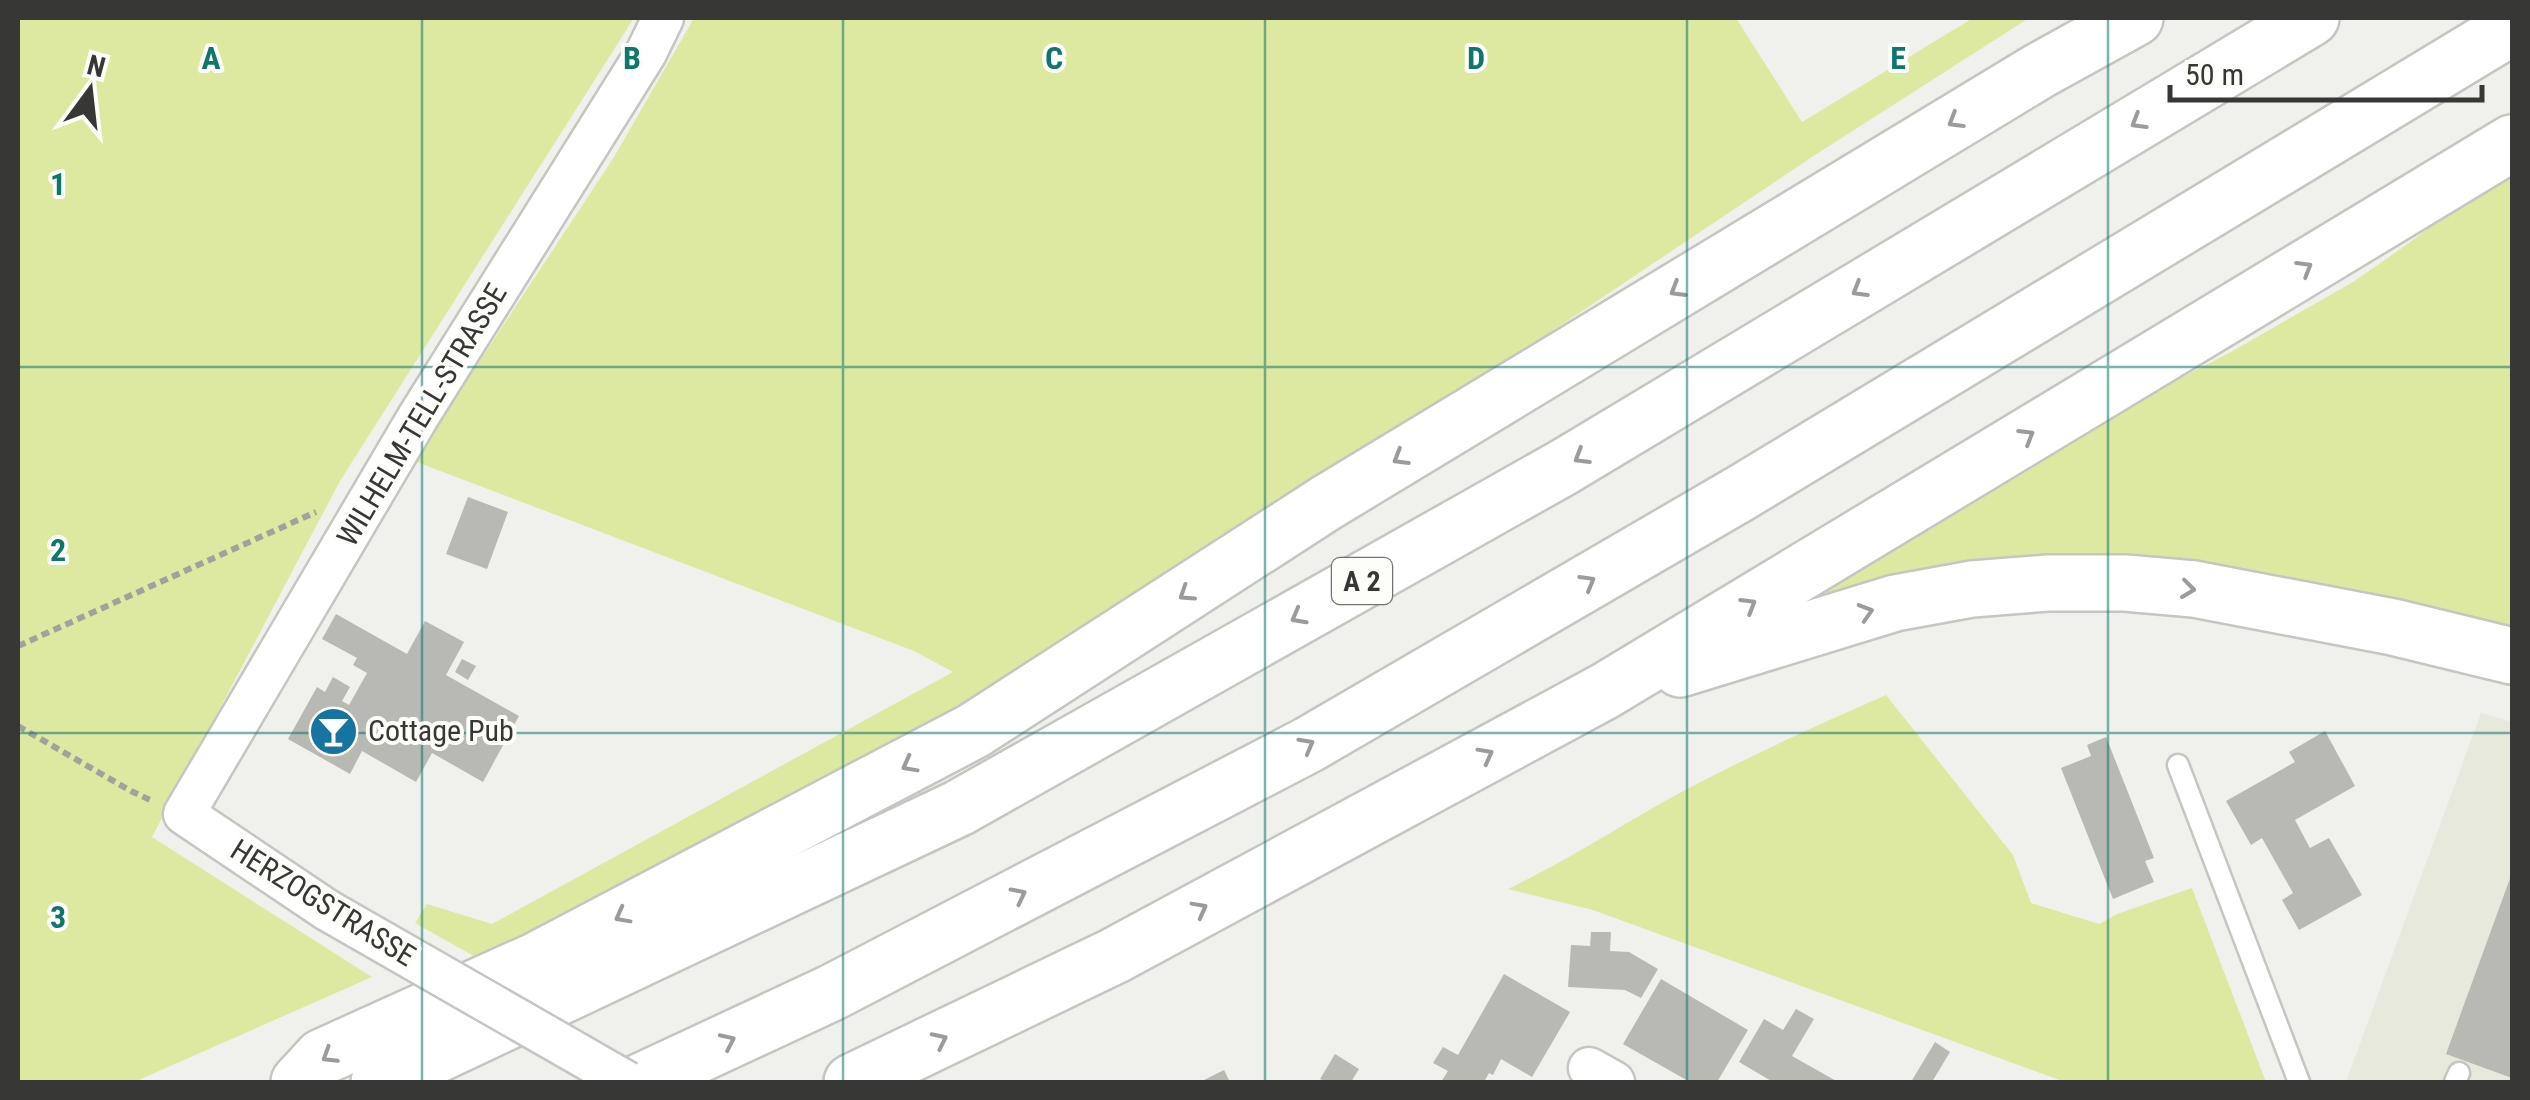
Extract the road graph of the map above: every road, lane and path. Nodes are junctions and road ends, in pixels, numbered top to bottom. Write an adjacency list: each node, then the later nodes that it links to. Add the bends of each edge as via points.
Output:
1 (663, 18): 8 (street, WILHELM-TELL-STRASSE)
2 (2117, 18): 6 (highway)
3 (2135, 18): 6 (highway)
4 (2311, 18): 16 (highway, A 2, one-way to 16, via 1564,467 959,808)
5 (2512, 27): 18 (highway, one-way to 5, via 831,993 1308,745 1741,493)
6 (2039, 71): 15 (highway, one-way to 15, via 1326,503 973,731 535,961 322,1056)
7 (2512, 143): 11 (highway, one-way to 7)
8 (380, 483): 9 (path); 14 (street, WILHELM-TELL-STRASSE)
9 (18, 646)
10 (2512, 656): 11 (highway, one-way to 10, via 1895,603 2048,583 2194,589)
11 (1605, 691): 19 (highway, one-way to 11, via 1114,956)
12 (18, 726): 14 (path)
13 (2178, 766): 20 (lane)
14 (184, 814): 17 (street, HERZOGSTRASSE, bridge, via 327,910)
15 (300, 1082)
16 (379, 1082)
17 (627, 1082)
18 (640, 1082)
19 (852, 1082)
20 (2299, 1082)

